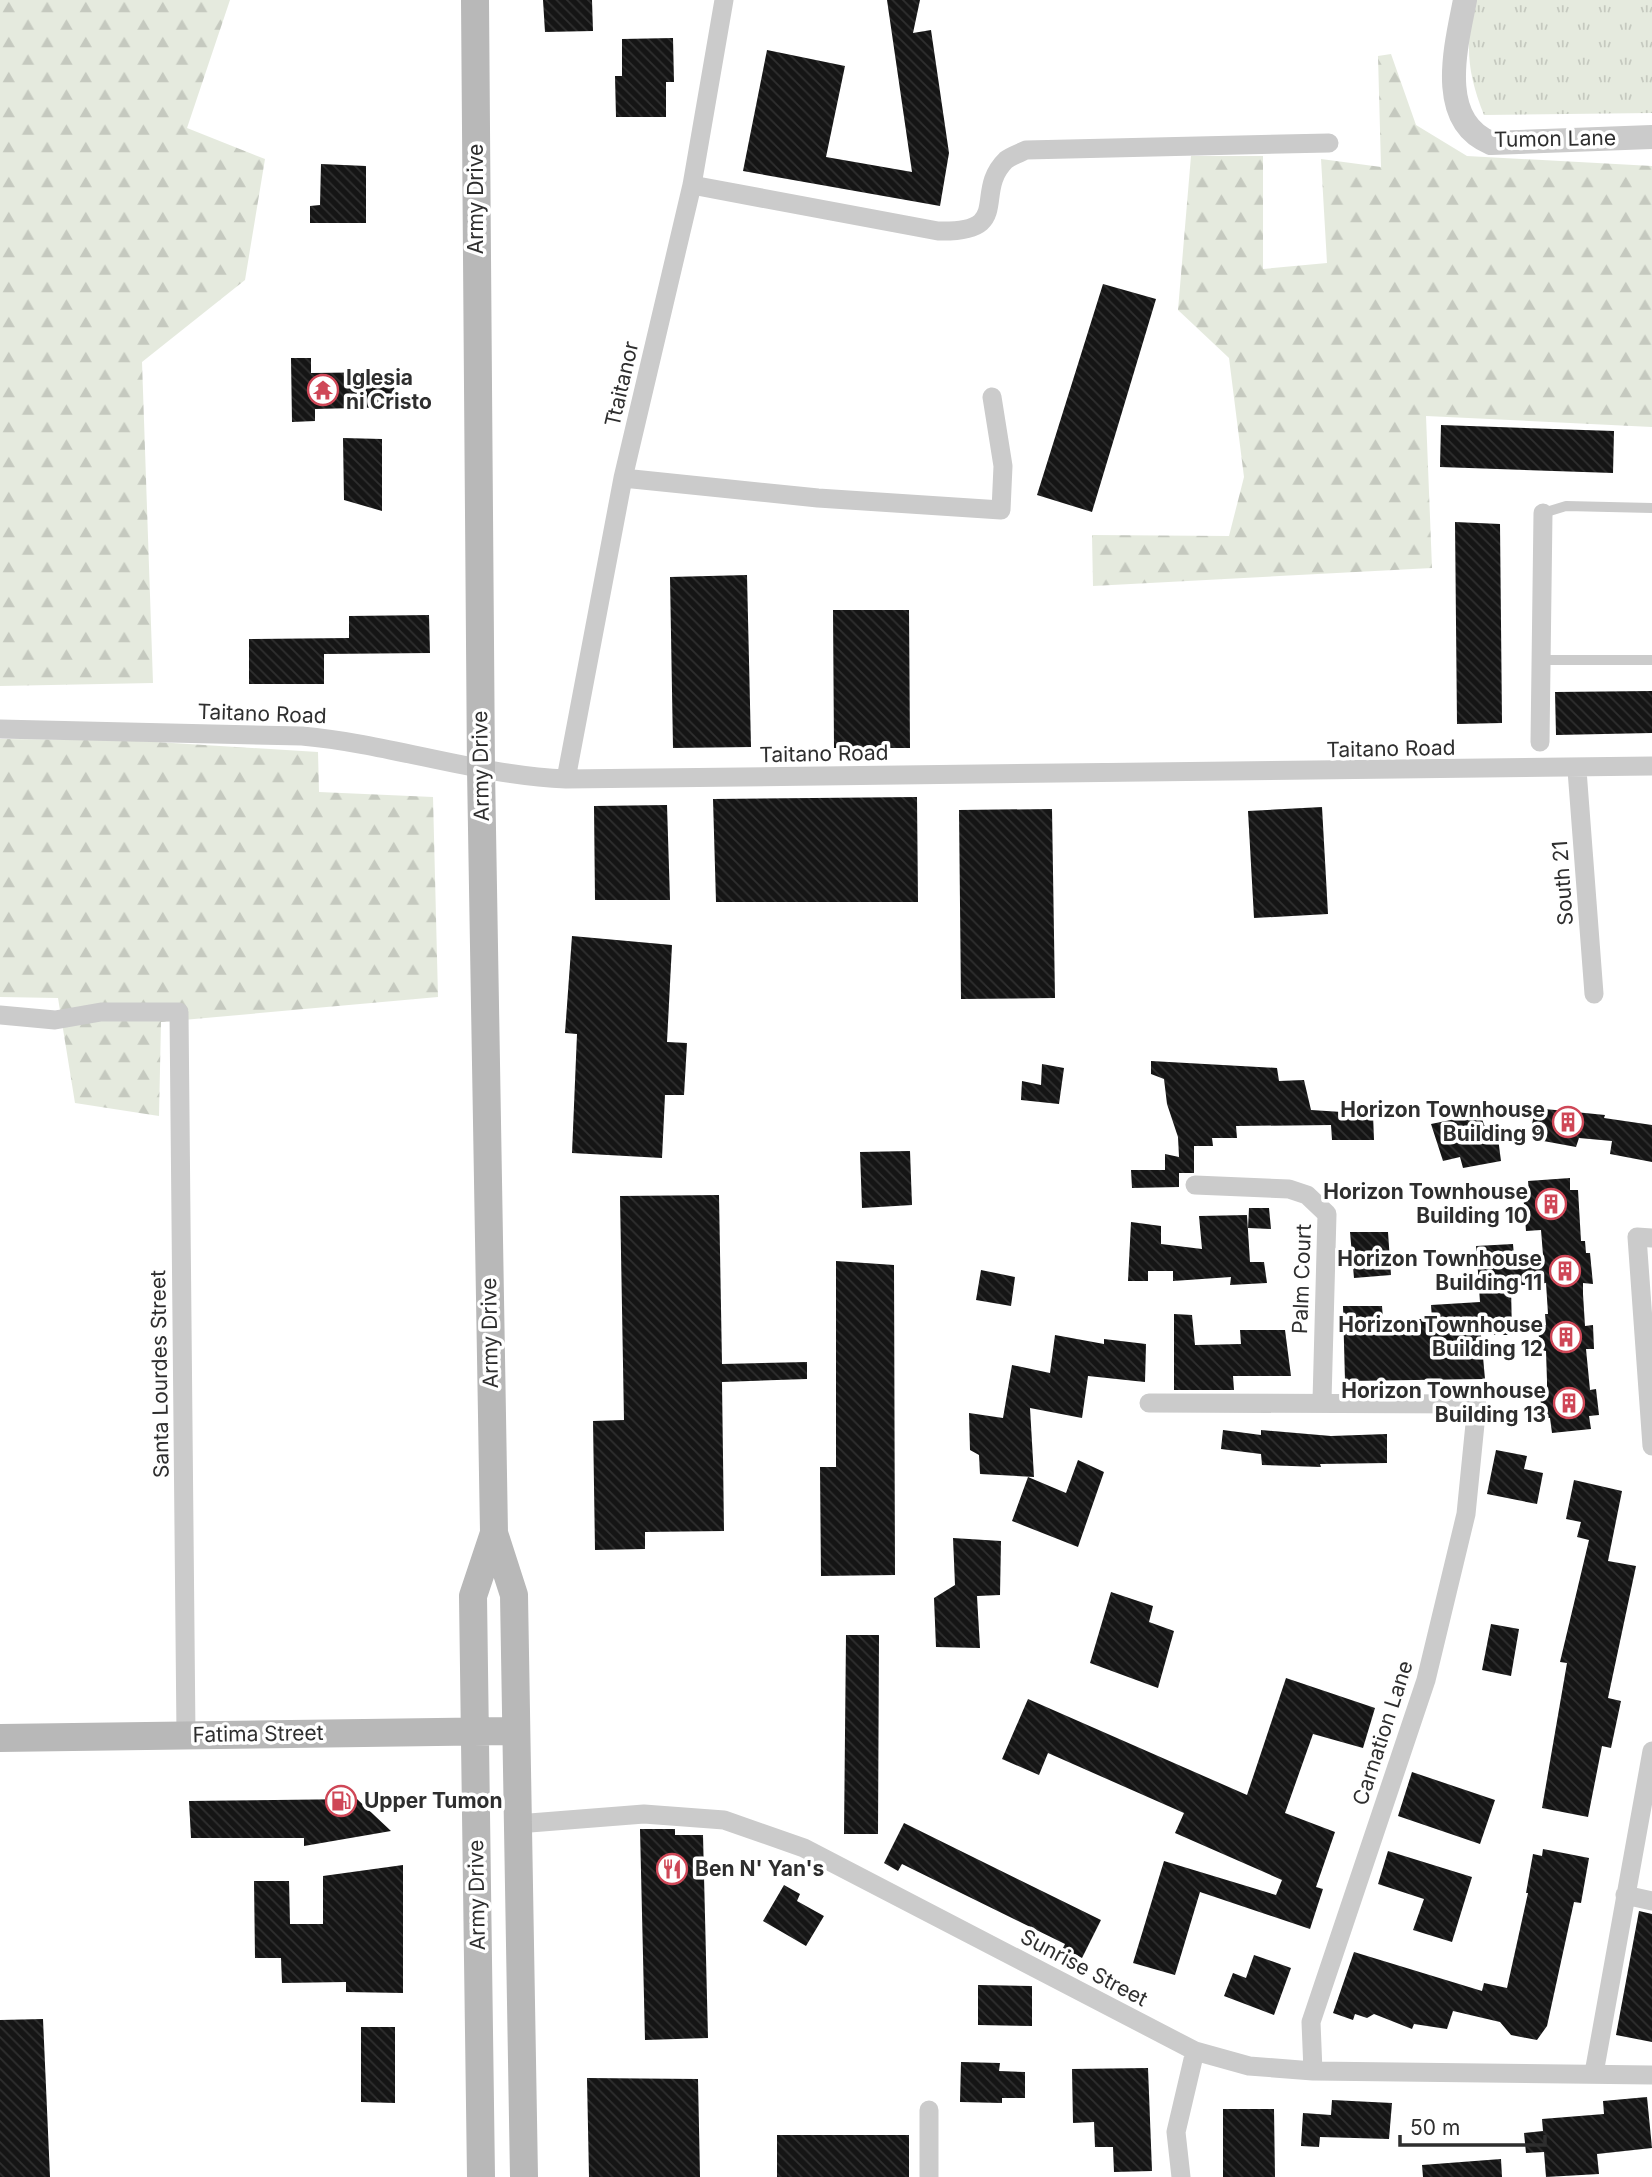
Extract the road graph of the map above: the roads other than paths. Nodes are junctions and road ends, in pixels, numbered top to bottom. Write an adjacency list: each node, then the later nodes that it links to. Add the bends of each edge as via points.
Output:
1 (475, 0): 16 (main road, Army Drive)
2 (724, 0): 6 (street, Ttaitanor)
3 (1465, 0): 4 (street, Tumon Lane, via 1455,91 1457,111 1477,137 1491,143)
4 (1652, 138)
5 (1329, 143): 6 (street, via 1026,150 1006,160 995,177 983,221 973,229 956,231)
6 (692, 185): 8 (street, Ttaitanor)
7 (992, 397): 8 (street, via 1003,466 1001,510)
8 (623, 478): 18 (street, Ttaitanor)
9 (1652, 508): 10 (lane, via 1566,506)
10 (1543, 513): 11 (street)
11 (1541, 660): 12 (lane); 14 (street)
12 (1652, 660)
13 (0, 729): 16 (street, Taitano Road, via 314,737 400,750)
14 (1540, 742)
15 (1652, 766): 17 (street, Taitano Road)
16 (481, 770): 18 (street, Taitano Road); 26 (main road, Army Drive)
17 (1577, 770): 18 (street, Taitano Road); 19 (street, South 21)
18 (566, 779)
19 (1594, 994)
20 (0, 1015): 29 (street, Santa Lourdes Street, via 55,1020 80,1013 179,1012)
21 (1195, 1185): 23 (street, Palm Court, via 1289,1189 1307,1195 1327,1214)
22 (1652, 1238): 25 (street, via 1637,1237)
23 (1322, 1401): 24 (street); 36 (street, Carnation Lane, via 1477,1404 1466,1514 1430,1667 1311,2022)
24 (1149, 1403)
25 (1652, 1446)
26 (494, 1533): 27 (main road, Army Drive, via 473,1596); 28 (main road, Army Drive, via 514,1595)
27 (475, 1731): 28 (main road, Fatima Street); 29 (main road, Fatima Street); 40 (main road, Army Drive)
28 (516, 1731): 32 (main road, Army Drive)
29 (186, 1735): 30 (main road, Fatima Street)
30 (0, 1738)
31 (1652, 1751): 33 (street)
32 (517, 1824): 35 (street, Sunrise Street, via 644,1814 724,1821 804,1848); 41 (main road, Army Drive)
33 (1625, 1895): 34 (street); 37 (street)
34 (1652, 1901)
35 (1195, 2051): 36 (street, Sunrise Street, via 1249,2066); 43 (street, via 1176,2132)
36 (1312, 2071): 37 (street, Sunrise Street)
37 (1594, 2073): 38 (street, Sunrise Street)
38 (1652, 2075)
39 (929, 2110): 42 (street)
40 (481, 2177)
41 (524, 2177)
42 (929, 2177)
43 (1181, 2177)

